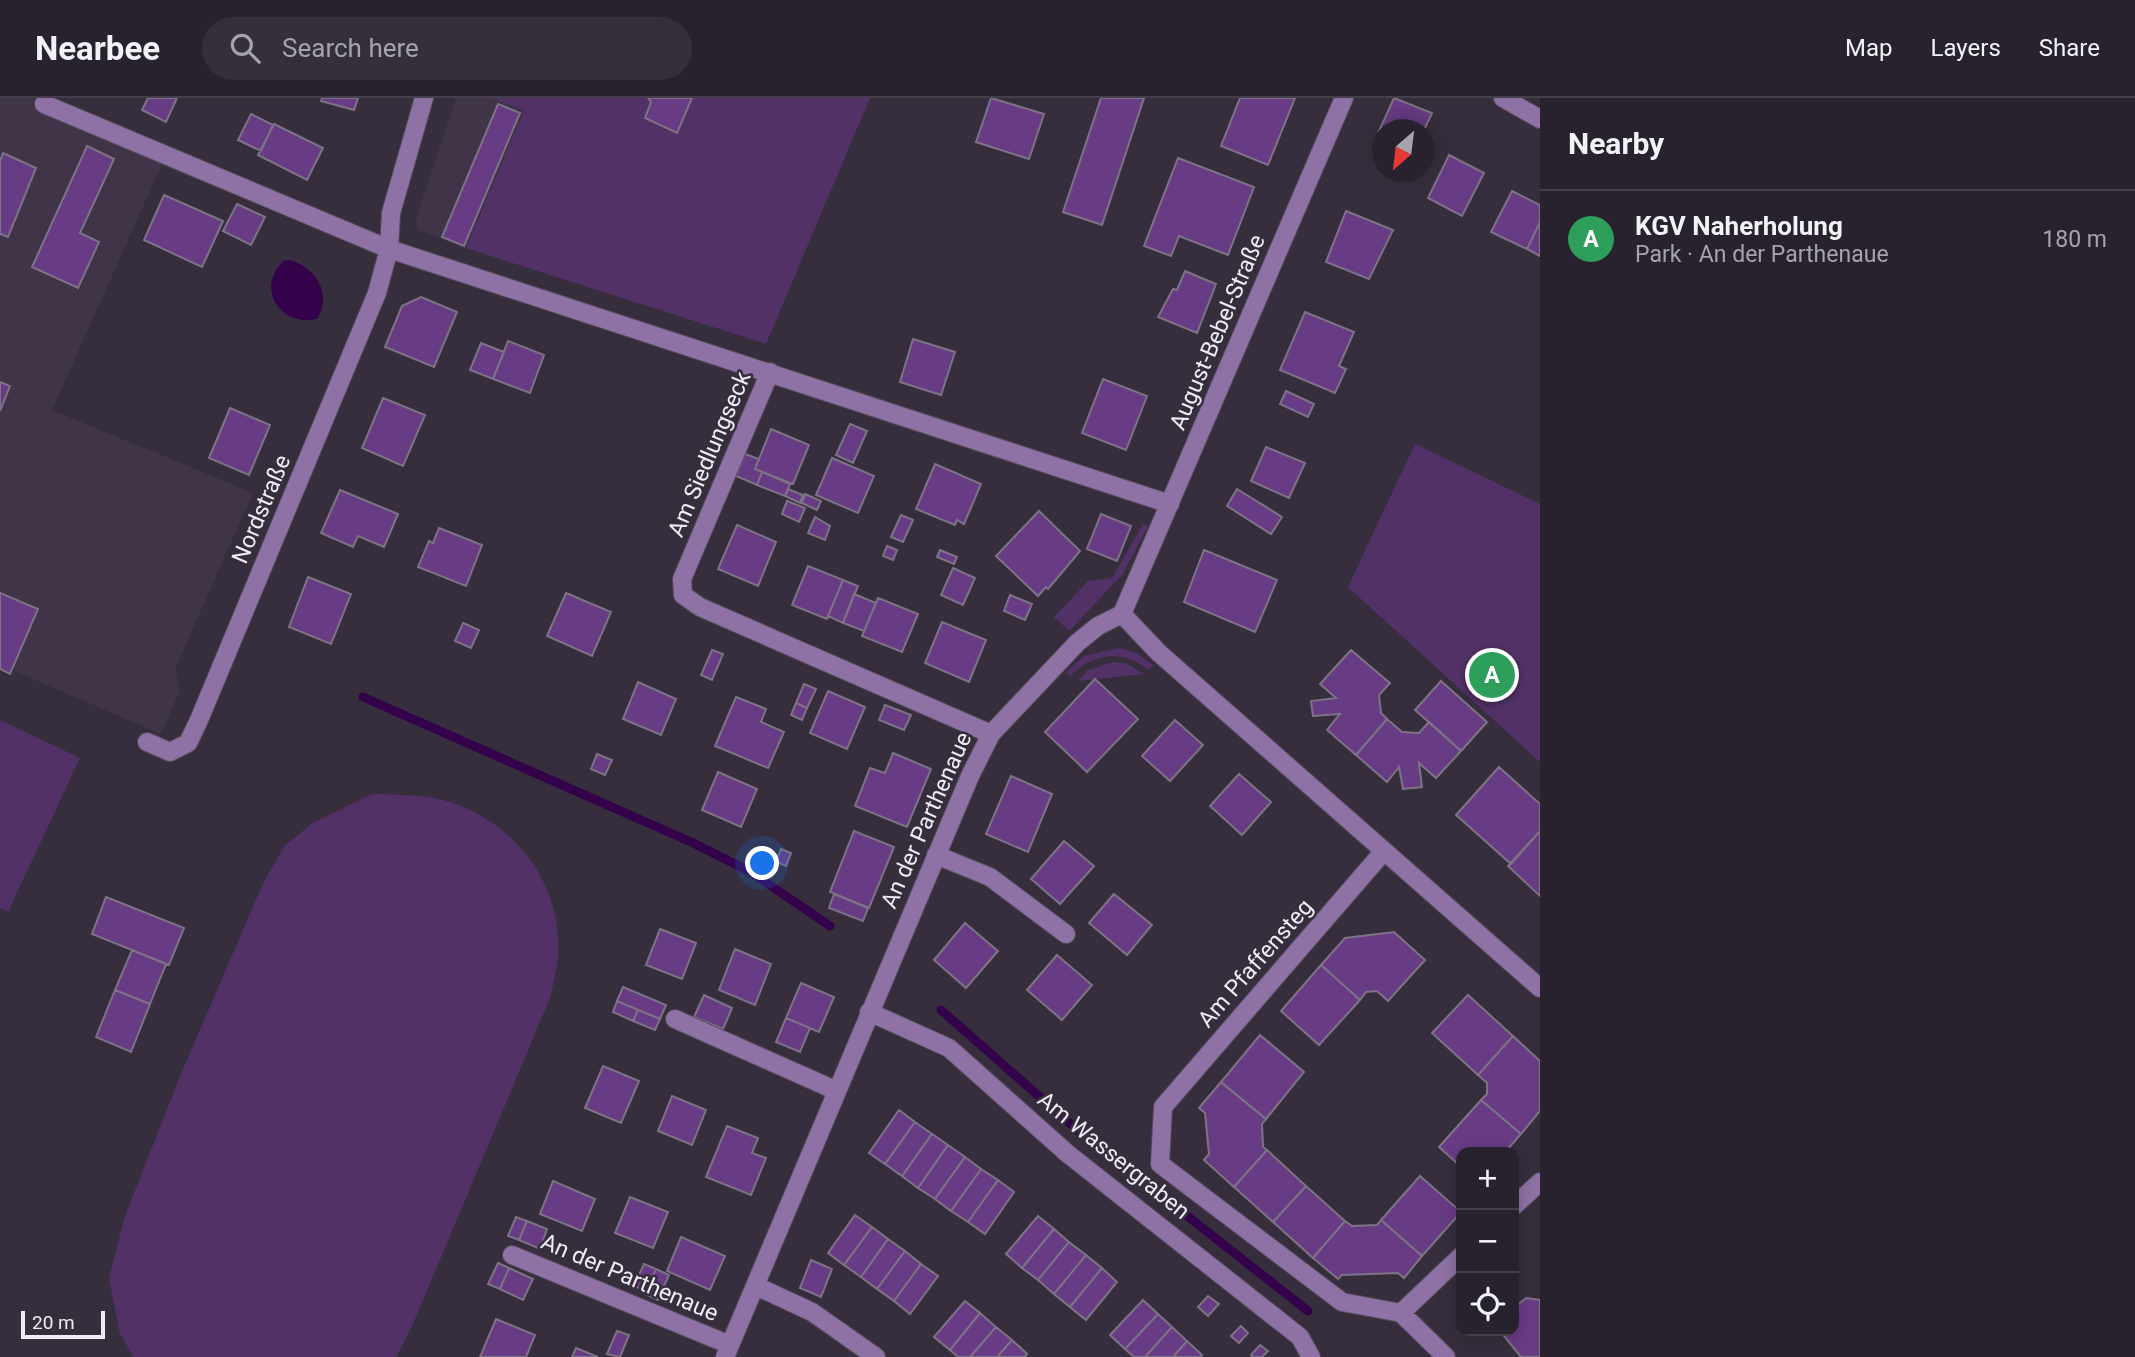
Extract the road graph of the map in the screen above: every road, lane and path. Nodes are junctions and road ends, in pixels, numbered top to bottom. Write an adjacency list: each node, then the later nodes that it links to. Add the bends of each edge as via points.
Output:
1 (424, 98): 6 (street, Nordstraße, via 391,213)
2 (1344, 98): 8 (street, August-Bebel-Straße)
3 (1503, 98): 5 (street)
4 (44, 104): 6 (street)
5 (1540, 119)
6 (389, 249): 7 (street); 11 (street, Nordstraße, via 372,306 188,743 170,752)
7 (770, 372): 8 (street, Am Siedlungseck); 10 (street, Am Siedlungseck, via 682,579 683,595 700,607)
8 (1170, 504): 9 (street, August-Bebel-Straße)
9 (1122, 614): 10 (street, An der Parthenaue, via 1077,643); 12 (street, via 1159,653)
10 (990, 734): 13 (street, An der Parthenaue)
11 (147, 742)
12 (1384, 851): 15 (street); 19 (street, Am Pfaffensteg)
13 (936, 855): 14 (street, via 990,877); 16 (street, An der Parthenaue)
14 (1066, 934)
15 (1540, 988)
16 (870, 1013): 18 (street, An der Parthenaue); 28 (street, Am Wassergraben, via 949,1048 1068,1154 1300,1337)
17 (675, 1019): 18 (street)
18 (837, 1091): 24 (street, An der Parthenaue)
19 (1163, 1107): 25 (street, Am Wassergraben, via 1160,1164 1342,1302)
20 (1540, 1182): 21 (street)
21 (1519, 1201)
22 (512, 1255): 26 (street, An der Parthenaue)
23 (1456, 1261): 25 (street)
24 (756, 1286): 26 (street, An der Parthenaue); 27 (street, via 812,1312)
25 (1401, 1313): 29 (street)
26 (727, 1351)
27 (876, 1357)
28 (1311, 1357)
29 (1446, 1357)

